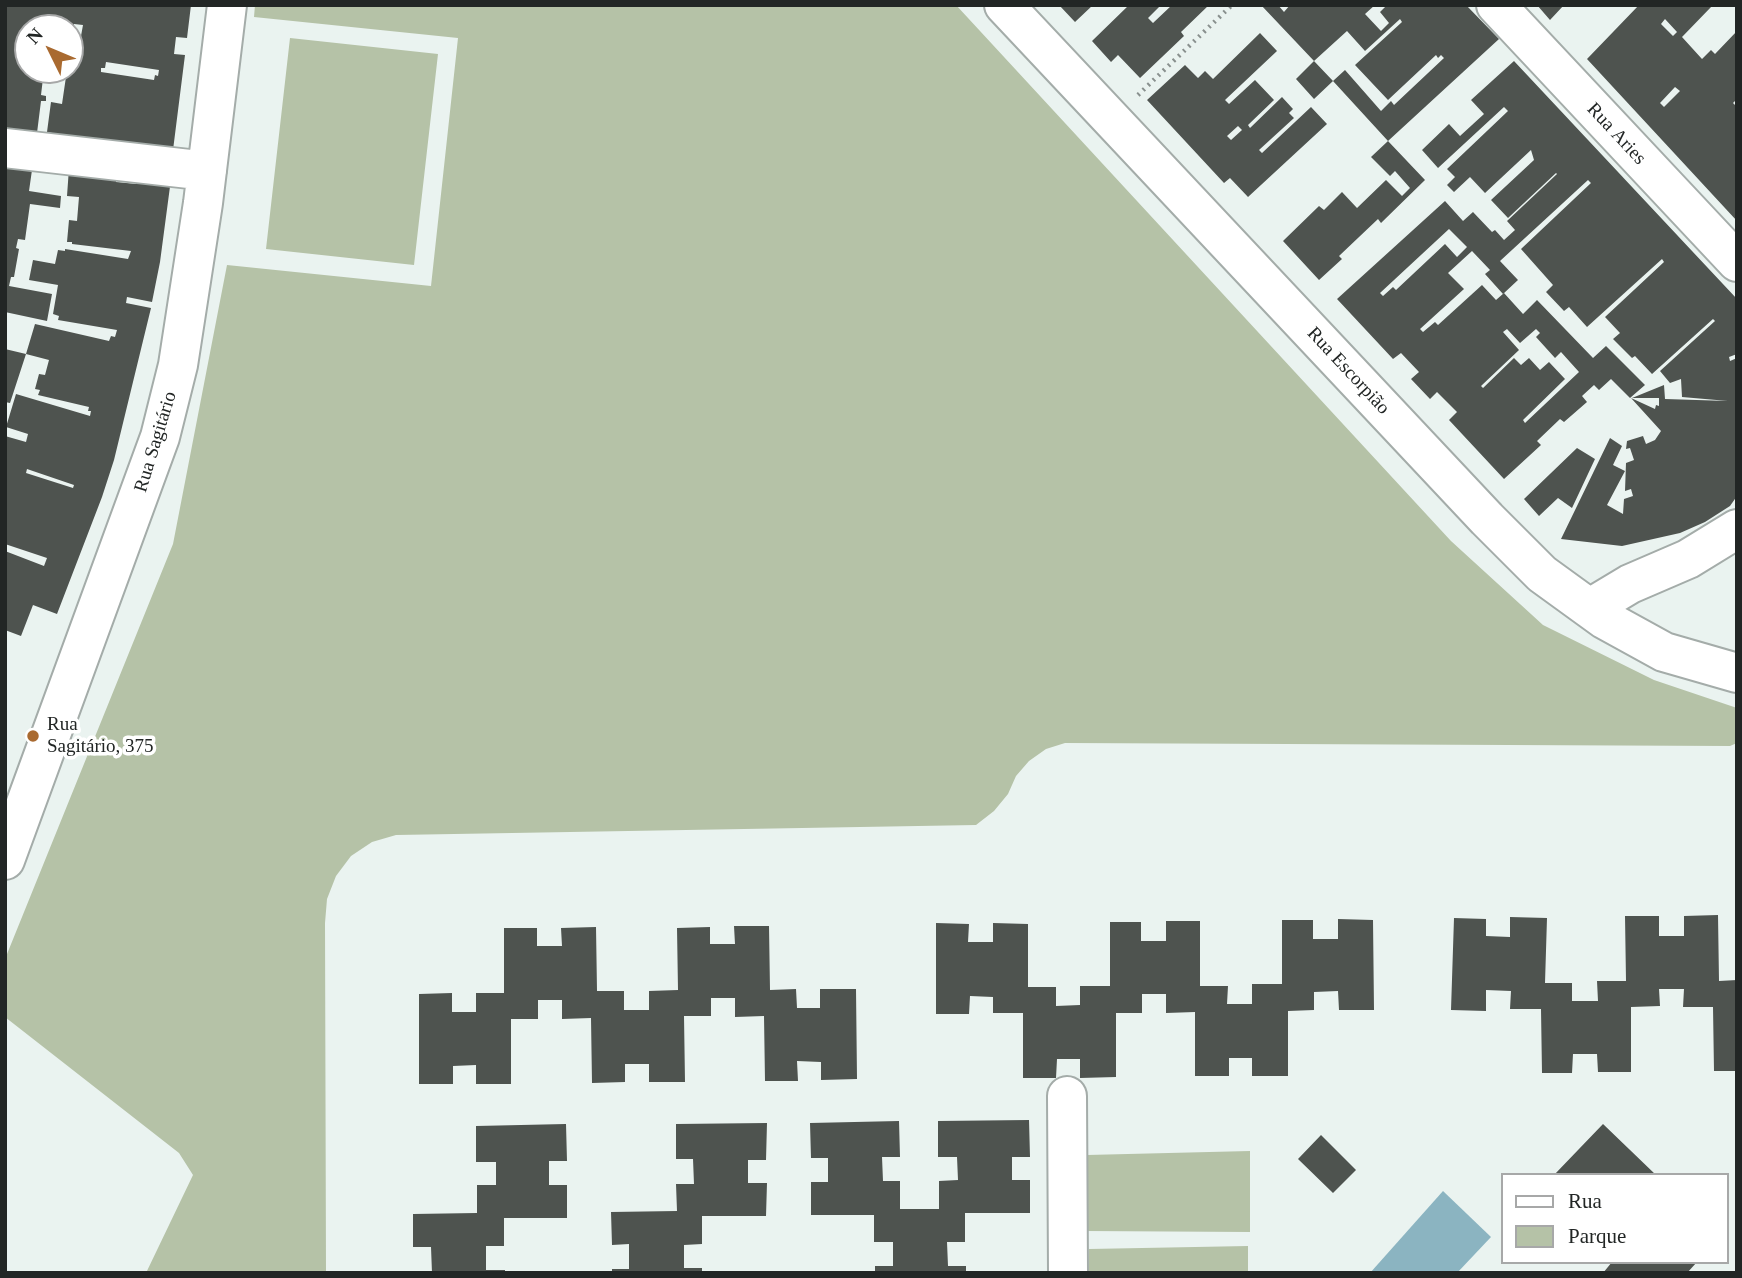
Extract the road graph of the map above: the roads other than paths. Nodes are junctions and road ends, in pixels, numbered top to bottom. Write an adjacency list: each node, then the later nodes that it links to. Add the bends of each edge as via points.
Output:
1 (227, 5): 5 (street, Rua Sagitário)
2 (1004, 5): 8 (street, Rua Escorpião, via 1487,519 1542,574)
3 (1496, 5): 6 (street, Rua Aries)
4 (5, 148): 5 (street)
5 (207, 171): 10 (street, Rua Sagitário, via 178,365 160,437)
6 (1737, 262)
7 (1737, 529): 8 (street)
8 (1590, 608): 9 (street, Rua Escorpião, via 1664,652)
9 (1737, 673)
10 (7, 849)
11 (1067, 1096): 12 (street)
12 (1069, 1273)

